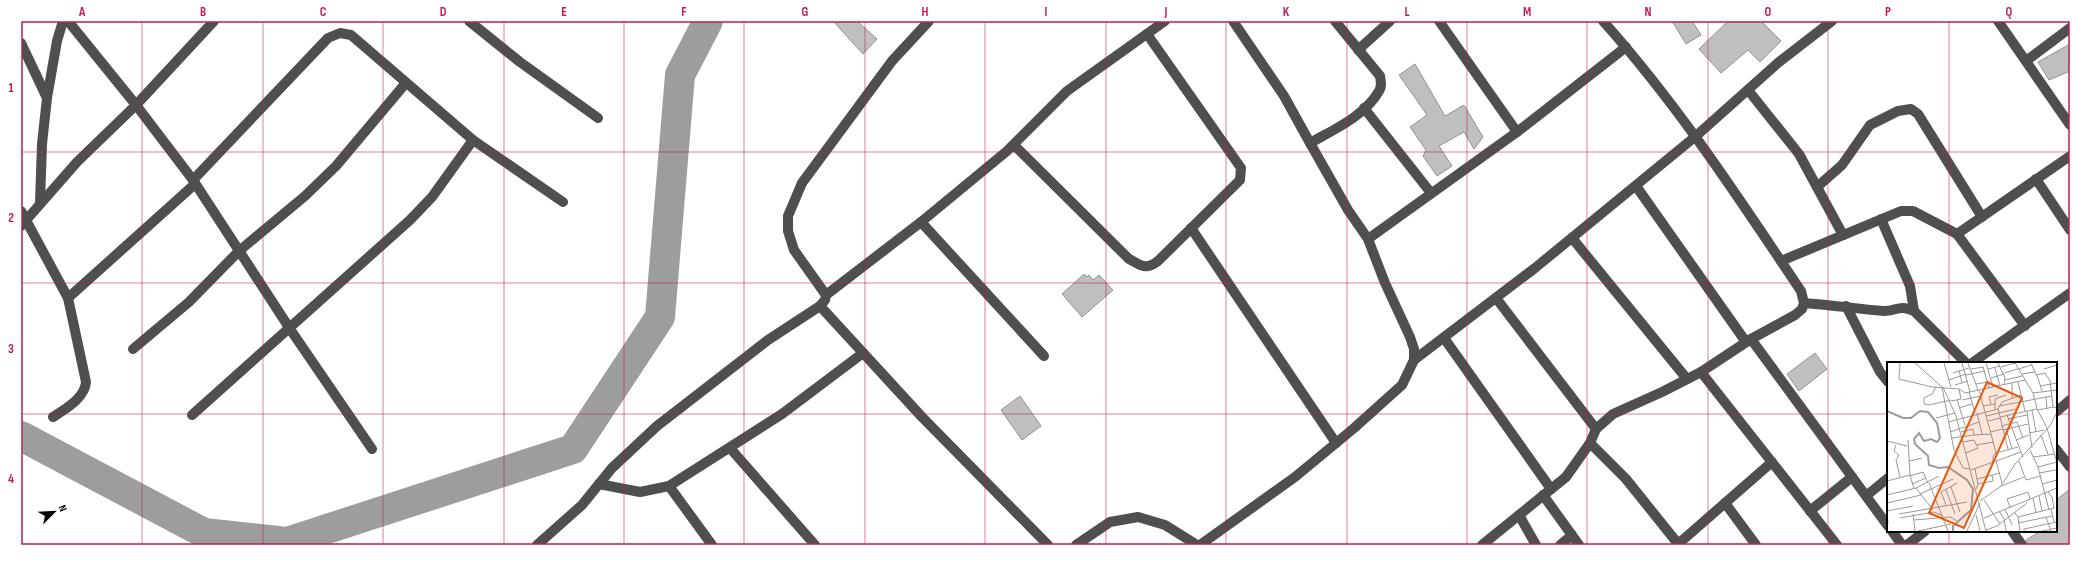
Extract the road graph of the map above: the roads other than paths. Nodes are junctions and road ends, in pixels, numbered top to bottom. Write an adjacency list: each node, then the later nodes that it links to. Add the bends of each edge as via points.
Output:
1 (63, 21): 22 (street, via 57,41)
2 (68, 21): 23 (street)
3 (214, 21): 23 (street)
4 (469, 21): 26 (street)
5 (929, 21): 55 (street, via 892,61 802,183 788,216 788,231 794,250)
6 (1165, 21): 15 (street)
7 (1233, 21): 31 (street, via 1284,96)
8 (1335, 21): 18 (street)
9 (1390, 21): 18 (street)
10 (1439, 21): 28 (street)
11 (1603, 21): 17 (street)
12 (1832, 21): 21 (street)
13 (1998, 21): 19 (street)
14 (2070, 28): 19 (street)
15 (1147, 34): 32 (street, via 1067,91); 46 (street, via 1241,168 1240,180)
16 (21, 43): 22 (street)
17 (1626, 47): 28 (street); 29 (street)
18 (1358, 50): 24 (street, via 1380,76 1382,84 1380,91)
19 (2026, 61): 25 (street)
20 (405, 84): 30 (street); 35 (street, via 350,35 340,33 328,38); 52 (street, via 336,166)
21 (1748, 90): 29 (street); 37 (street, via 1799,154)
22 (48, 98): 40 (street, via 42,144)
23 (136, 105): 35 (street); 40 (street, via 77,162)
24 (1364, 108): 31 (street); 38 (street)
25 (2066, 111): 27 (street)
26 (598, 118)
27 (2070, 125)
28 (1517, 132): 38 (street)
29 (1696, 136): 36 (street); 53 (street)
30 (473, 140): 39 (street); 63 (street, via 432,197 414,216)
31 (1310, 143): 51 (street, via 1348,210)
32 (1014, 145): 44 (street); 46 (street, via 1129,259 1146,267 1158,261)
33 (2070, 156): 34 (street)
34 (2036, 179): 42 (street); 47 (street)
35 (194, 182): 52 (street); 56 (street)
36 (1636, 186): 50 (street); 65 (street)
37 (1817, 187): 42 (street, via 1842,165 1870,125 1898,111 1911,109 1918,114); 49 (street)
38 (1431, 193): 51 (street)
39 (563, 202)
40 (40, 203): 45 (street)
41 (21, 211): 45 (street)
42 (1982, 217): 48 (street)
43 (1881, 219): 48 (street, via 1901,210 1913,211); 49 (street); 61 (street, via 1910,286)
44 (921, 222): 55 (street); 68 (street)
45 (24, 223): 56 (street)
46 (1191, 228): 80 (street)
47 (2070, 230)
48 (1957, 234): 62 (street)
49 (1843, 235): 53 (street)
50 (1572, 238): 57 (street); 73 (street)
51 (1368, 239): 69 (street, via 1410,337)
52 (239, 251): 63 (street); 66 (street, via 189,302)
53 (1781, 261): 58 (street, via 1801,291)
54 (2070, 293): 62 (street)
55 (826, 295): 59 (street)
56 (68, 298): 78 (street, via 86,389 74,403)
57 (1496, 298): 64 (street); 79 (street)
58 (1804, 303): 60 (street); 65 (street, via 1795,315)
59 (820, 306): 67 (street); 89 (street, via 768,340 657,426 612,468)
60 (1846, 306): 61 (street, via 1886,311 1900,307); 74 (street)
61 (1914, 311): 70 (street)
62 (2025, 326): 71 (street)
63 (290, 329): 77 (street); 83 (street)
64 (1444, 338): 69 (street); 91 (street)
65 (1748, 341): 72 (street); 87 (street)
66 (133, 349)
67 (863, 354): 82 (street, via 782,414); 104 (street)
68 (1044, 356)
69 (1414, 360): 80 (street, via 1402,385)
70 (1965, 362)
71 (1973, 362)
72 (1701, 372): 73 (street); 85 (street)
73 (1687, 379): 79 (street, via 1613,414)
74 (1887, 380)
75 (2070, 400): 76 (street)
76 (2057, 411)
77 (192, 415)
78 (53, 418)
79 (1596, 429): 81 (street)
80 (1336, 443): 106 (street, via 1295,478)
81 (1590, 443): 91 (street, via 1566,477); 111 (street, via 1626,479)
82 (730, 448): 90 (street); 103 (street)
83 (372, 449)
84 (2057, 450): 86 (street)
85 (1772, 462): 93 (street); 94 (street)
86 (2070, 468)
87 (1852, 477): 92 (street); 94 (street)
88 (1887, 479): 92 (street)
89 (599, 484): 90 (street, via 640,492); 101 (street, via 582,505)
90 (669, 486): 102 (street)
91 (1547, 492): 95 (street); 100 (street)
92 (1866, 496): 96 (street)
93 (1725, 503): 111 (street); 112 (street)
94 (1810, 511): 113 (street)
95 (1519, 515): 107 (street); 108 (street)
96 (1887, 525)
97 (1893, 532): 114 (street)
98 (1924, 532): 115 (street)
99 (2013, 532): 116 (street)
100 (1572, 535): 109 (street); 110 (street)
101 (537, 545)
102 (712, 545)
103 (815, 545)
104 (1048, 545)
105 (1076, 545): 106 (street, via 1110,522 1138,517 1165,525)
106 (1199, 545)
107 (1482, 545)
108 (1536, 545)
109 (1560, 545)
110 (1579, 545)
111 (1678, 545)
112 (1756, 545)
113 (1837, 545)
114 (1902, 545)
115 (1907, 545)
116 (2022, 545)

